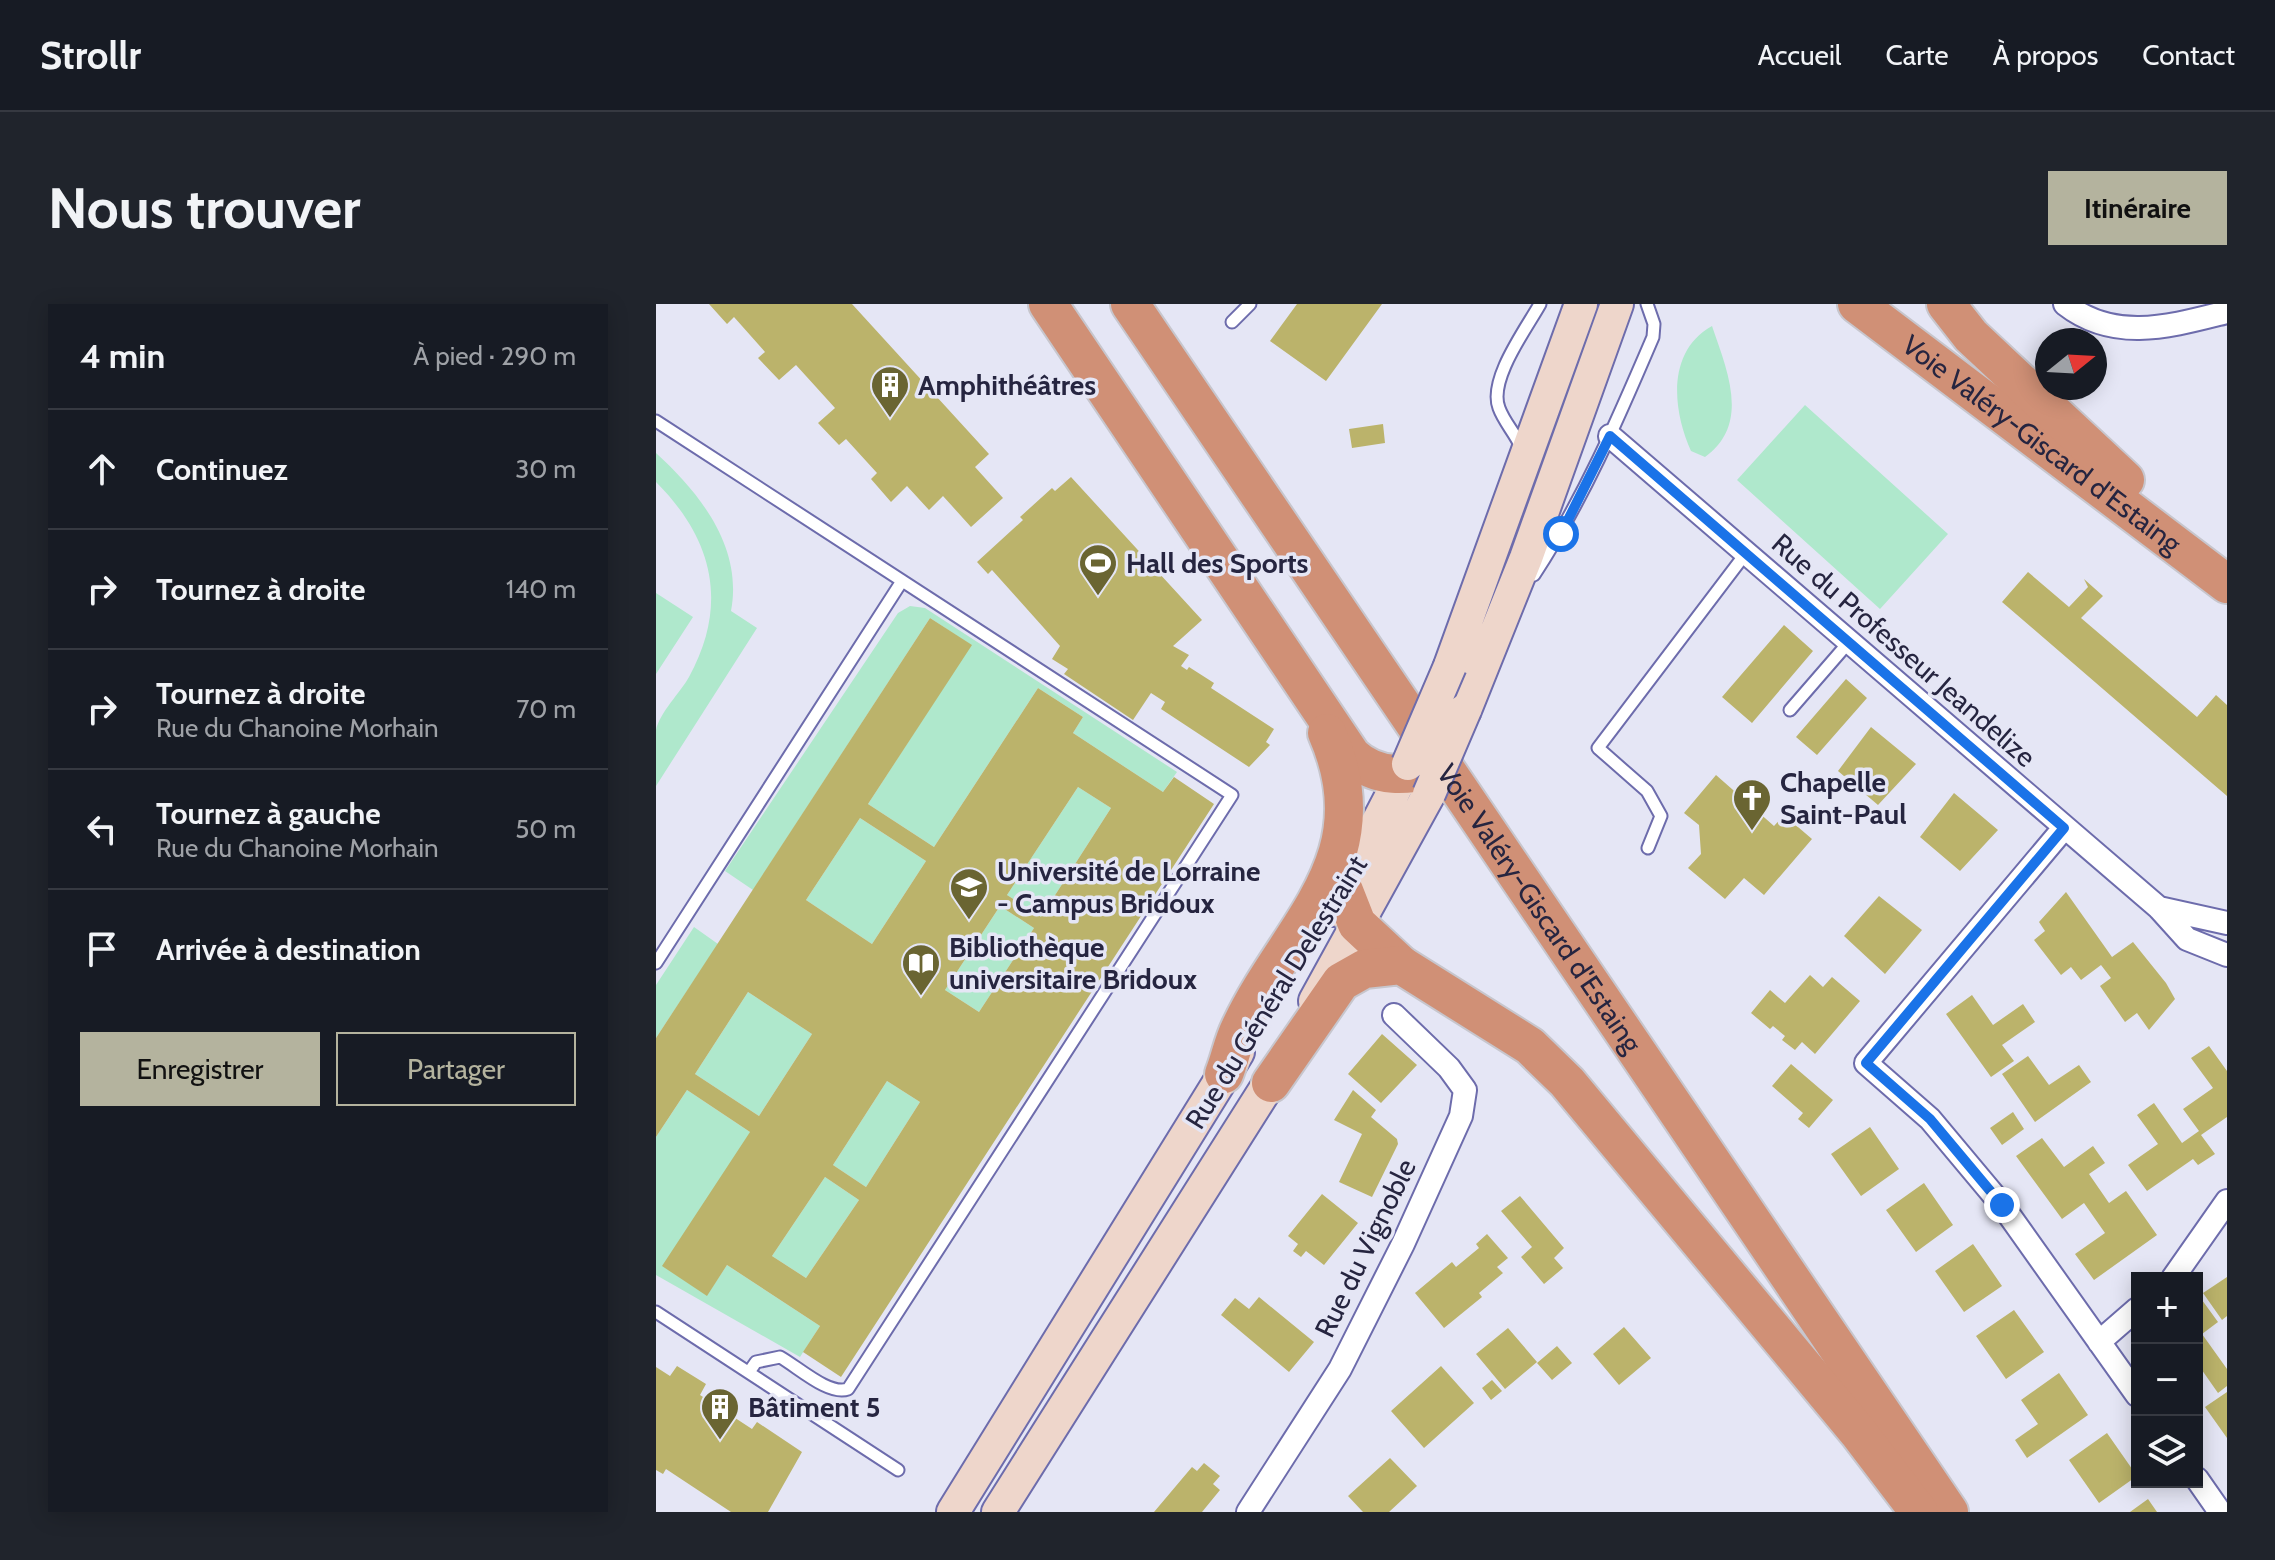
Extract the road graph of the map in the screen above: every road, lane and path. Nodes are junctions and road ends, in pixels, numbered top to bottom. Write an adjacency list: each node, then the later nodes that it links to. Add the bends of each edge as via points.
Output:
1 (1048, 304): 21 (highway)
2 (1130, 304): 48 (highway, Voie Valéry-Giscard d'Estaing)
3 (1250, 304): 12 (lane)
4 (1540, 304): 15 (lane, via 1496,390 1499,408)
5 (1581, 304): 15 (main road, Rue du Général Delestraint)
6 (1617, 304): 19 (main road, Rue du Général Delestraint)
7 (1647, 304): 14 (lane, via 1653,337)
8 (1857, 304): 18 (highway, Voie Valéry-Giscard d'Estaing)
9 (1946, 304): 18 (highway, via 1971,336)
10 (2065, 304): 11 (street, via 2109,328 2149,330)
11 (2227, 312)
12 (1232, 322)
13 (656, 421): 17 (lane)
14 (1610, 436): 16 (street, Rue du Professeur Jeandelize); 19 (lane, via 1561,534)
15 (1526, 459): 23 (main road, Rue du Général Delestraint, bridge, via 1450,666)
16 (1746, 553): 20 (street, Rue du Professeur Jeandelize); 25 (lane, via 1598,748 1647,791 1661,816)
17 (902, 581): 30 (lane); 40 (lane, via 1232,795 848,1389 827,1387 780,1357 756,1362)
18 (2227, 582)
19 (1498, 629): 23 (main road, Rue du Général Delestraint, bridge, via 1465,710)
20 (1849, 642): 22 (lane); 24 (street, Rue du Professeur Jeandelize)
21 (1314, 705): 23 (highway, via 1363,766); 33 (highway, via 1334,749 1340,781 1339,848 1330,881 1240,1027)
22 (1790, 710)
23 (1419, 776): 26 (main road, Rue du Général Delestraint)
24 (2064, 828): 27 (street, Rue du Professeur Jeandelize); 39 (street, via 1866,1063 1930,1119 2002,1205)
25 (1648, 848)
26 (1351, 908): 31 (highway); 33 (main road, Rue du Général Delestraint); 34 (main road, Rue du Général Delestraint)
27 (2159, 908): 28 (street, Rue du Professeur Jeandelize); 29 (street, Rue du Professeur Jeandelize, via 2187,939)
28 (2227, 923)
29 (2227, 955)
30 (656, 963)
31 (1401, 965): 34 (highway, via 1364,969 1341,982); 47 (highway, via 1530,1046 1567,1082)
32 (1394, 1015): 46 (street, Rue du Vignoble, via 1465,1090 1461,1116 1340,1369)
33 (1224, 1074): 44 (main road, Rue du Général Delestraint)
34 (1271, 1083): 45 (main road, Rue du Général Delestraint)
35 (2227, 1201): 36 (street)
36 (2177, 1272)
37 (656, 1312): 40 (lane)
38 (2131, 1314): 39 (street)
39 (2099, 1342): 41 (street)
40 (749, 1372): 42 (lane)
41 (2131, 1387)
42 (898, 1470)
43 (2203, 1488): 49 (street)
44 (953, 1512)
45 (998, 1512)
46 (1248, 1512)
47 (1919, 1512)
48 (1949, 1512)
49 (2220, 1512)

